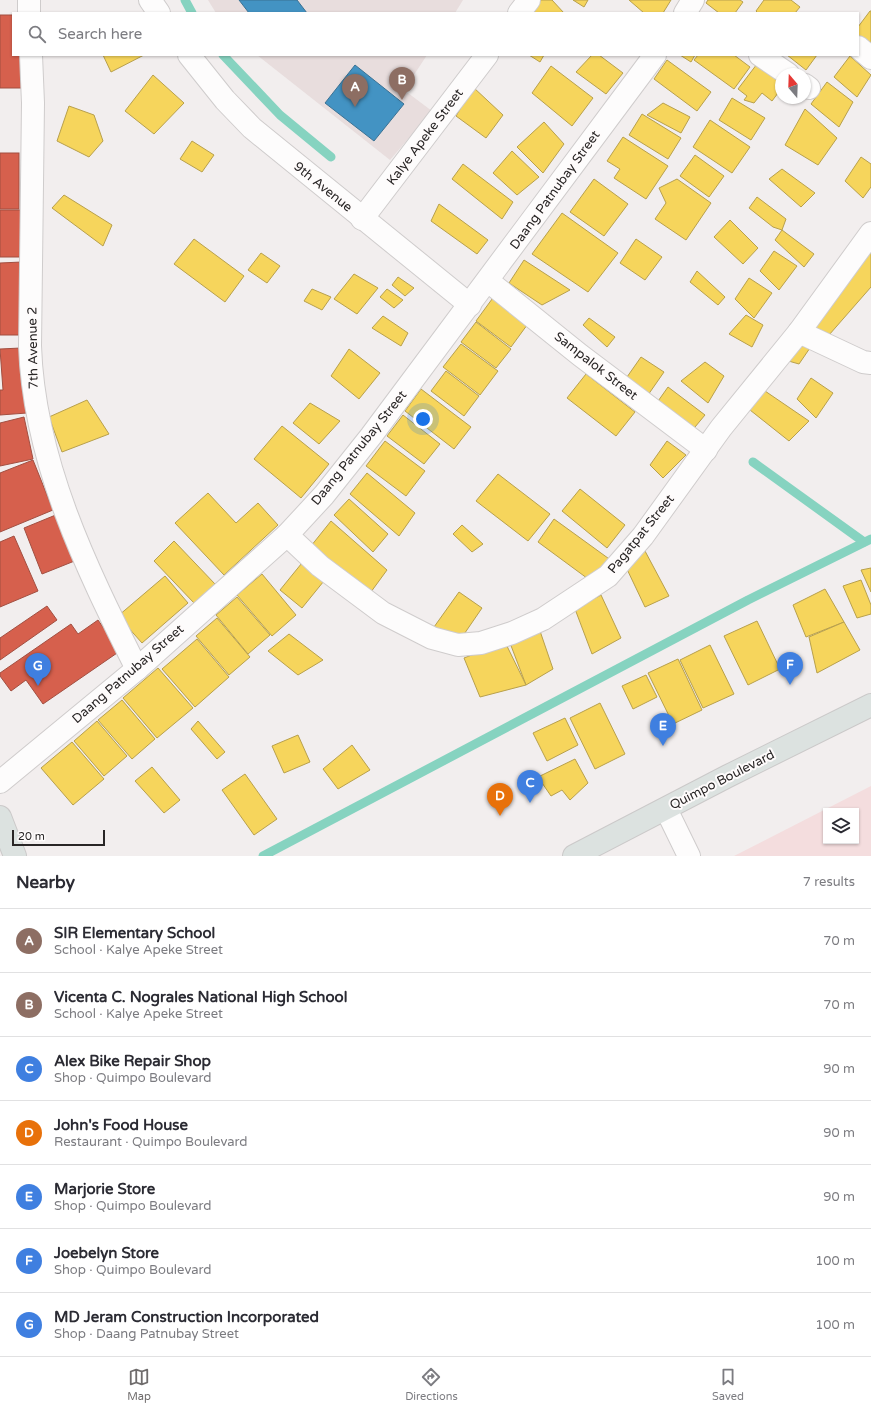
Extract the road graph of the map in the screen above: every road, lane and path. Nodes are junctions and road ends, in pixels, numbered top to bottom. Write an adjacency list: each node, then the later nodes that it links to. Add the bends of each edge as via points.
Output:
1 (29, 0): 4 (street)
2 (150, 0): 5 (street)
3 (529, 0): 6 (street)
4 (29, 12)
5 (158, 12)
6 (520, 12)
7 (859, 49): 13 (street)
8 (31, 56): 23 (street, 7th Avenue 2, via 33,103 30,346 35,402 44,444 70,525 98,592)
9 (190, 56): 15 (street, 9th Avenue, via 224,100 252,128)
10 (486, 56): 15 (street, Kalye Apeke Street)
11 (653, 56): 17 (street, Daang Patnubay Street)
12 (761, 56): 14 (street)
13 (871, 58)
14 (779, 68)
15 (362, 219): 18 (street, 9th Avenue)
16 (871, 233): 19 (street, Pagatpat Street)
17 (488, 281): 18 (street, Daang Patnubay Street); 21 (street, Sampalok Street, via 580,355)
18 (470, 305): 22 (street, Daang Patnubay Street, via 371,436)
19 (798, 332): 20 (street, via 863,362); 21 (street, Pagatpat Street)
20 (871, 363)
21 (706, 450): 22 (street, Pagatpat Street, via 643,536 608,576 543,619 481,643 458,645 432,638 383,613 320,566)
22 (287, 535): 23 (street, Daang Patnubay Street)
23 (137, 669): 25 (street, Daang Patnubay Street)
24 (871, 705): 26 (main road, Quimpo Boulevard)
25 (0, 782)
26 (666, 809): 29 (main road, Quimpo Boulevard); 30 (street)
27 (0, 817): 28 (main road)
28 (15, 856)
29 (574, 856)
30 (689, 856)

